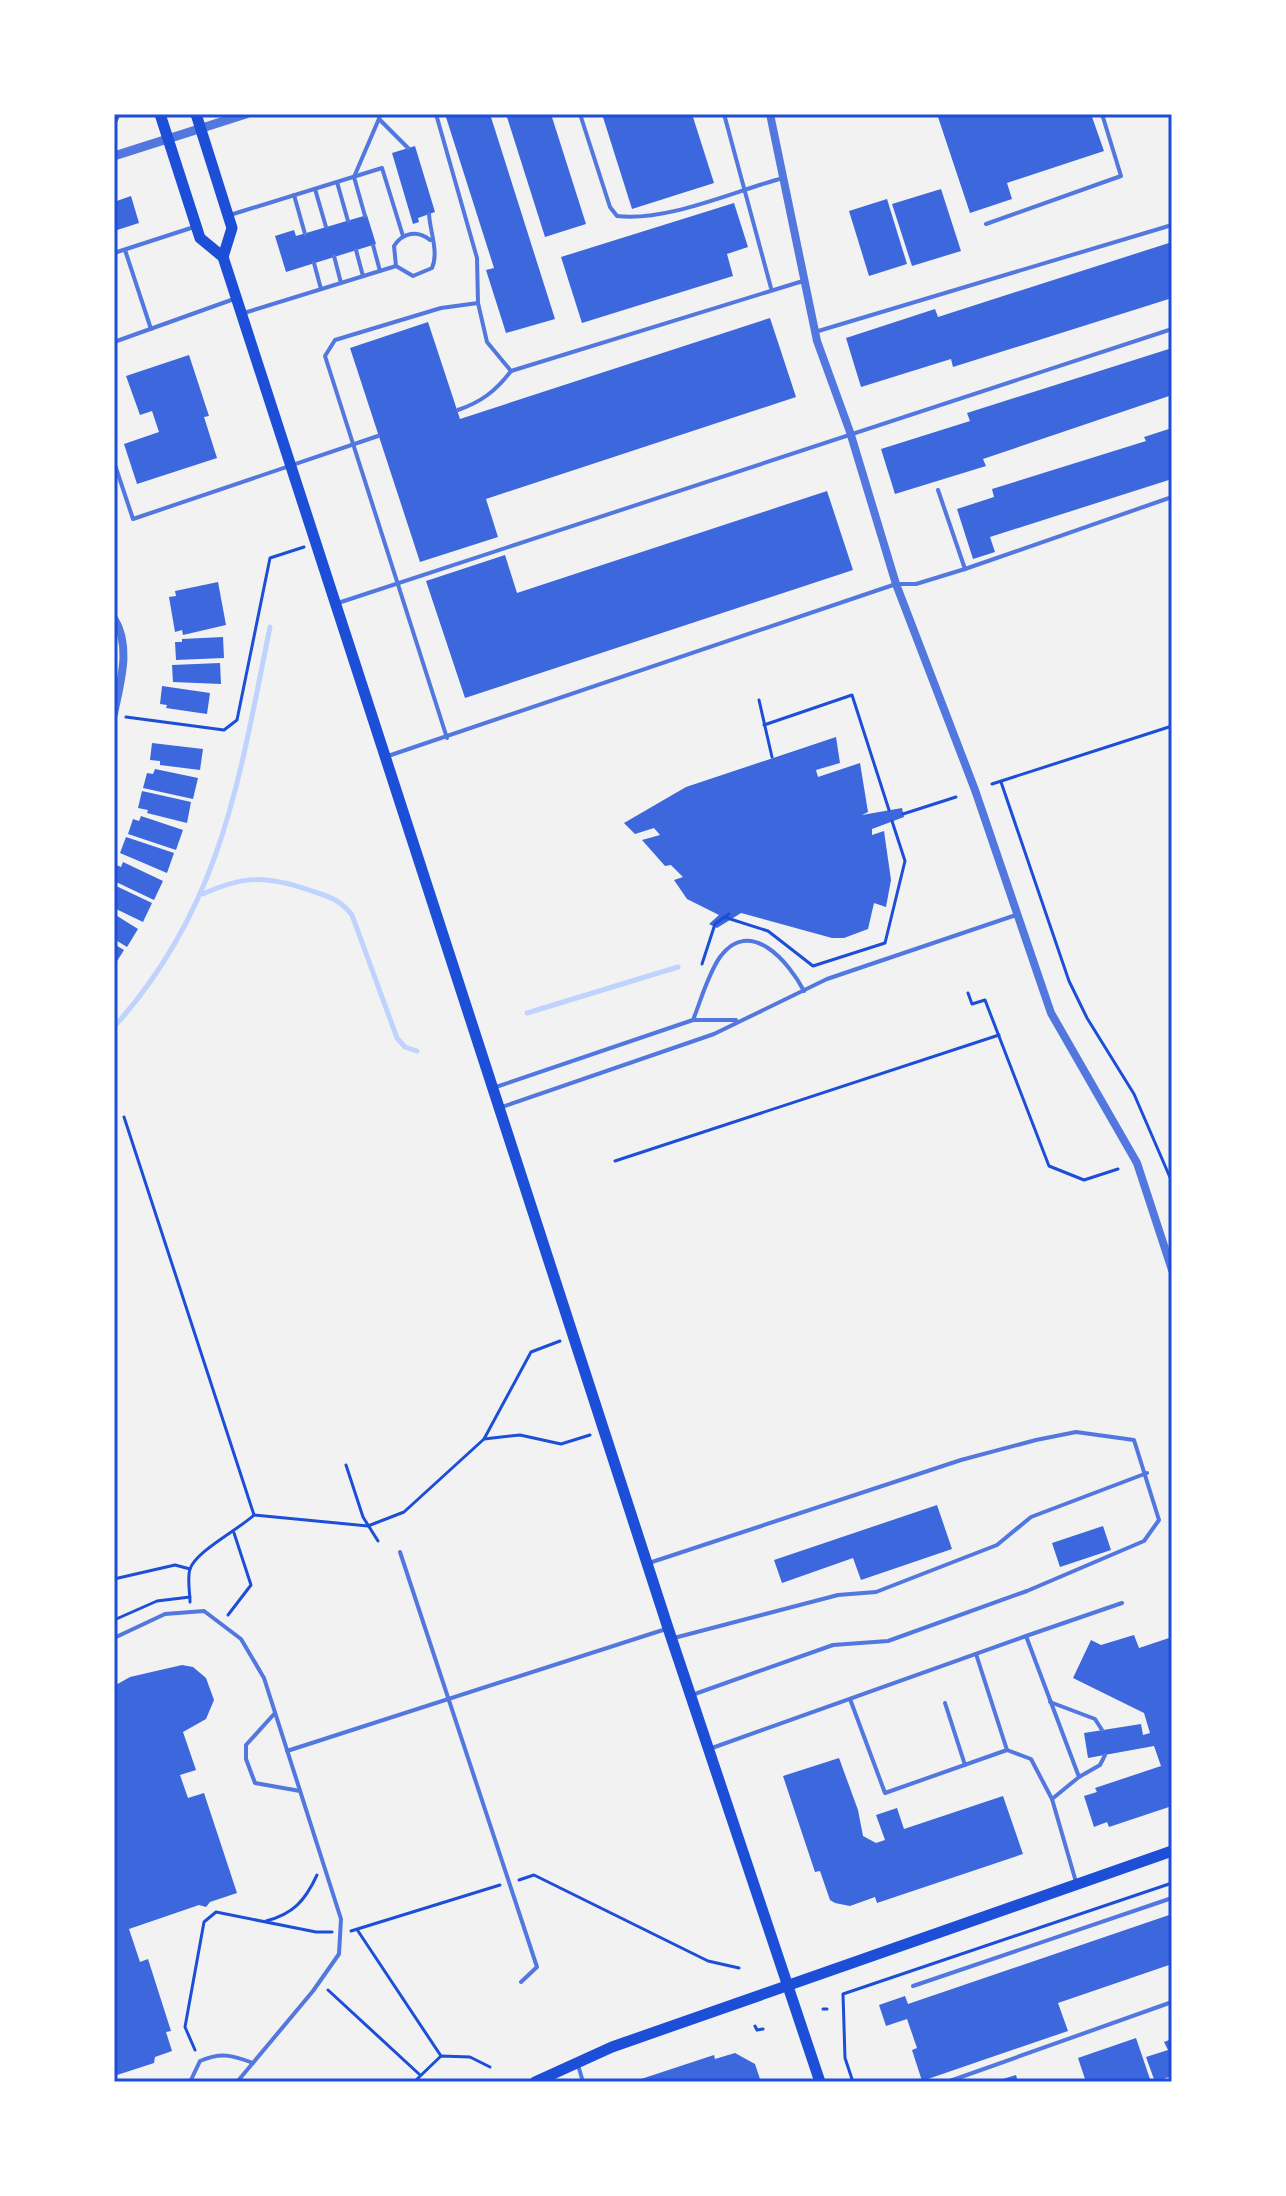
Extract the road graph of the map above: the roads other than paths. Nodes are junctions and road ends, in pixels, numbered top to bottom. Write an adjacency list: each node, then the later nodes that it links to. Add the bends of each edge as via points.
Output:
1 (160, 114): 11 (main road)
2 (196, 114): 10 (main road)
3 (246, 114): 10 (street)
4 (436, 114): 46 (lane, via 477,258)
5 (580, 114): 17 (lane, via 617,216 663,213)
6 (724, 114): 17 (lane)
7 (770, 114): 15 (street)
8 (1102, 114): 24 (lane, via 1121,176)
9 (380, 117): 12 (lane); 14 (lane)
10 (201, 129): 11 (street); 21 (main road)
11 (167, 139): 13 (street); 26 (main road)
12 (408, 148)
13 (114, 156)
14 (354, 177): 16 (lane); 22 (lane); 29 (lane, via 382,168)
15 (784, 178): 17 (lane); 41 (street)
16 (337, 182): 18 (lane); 23 (lane)
17 (746, 188): 43 (lane)
18 (315, 189): 19 (lane); 27 (lane)
19 (294, 195): 21 (lane); 28 (lane)
20 (429, 214): 30 (lane)
21 (228, 215): 36 (main road, via 232,228)
22 (365, 216)
23 (348, 221)
24 (986, 224)
25 (1172, 225): 50 (lane)
26 (196, 226): 32 (lane); 36 (main road, via 200,238)
27 (326, 227)
28 (305, 234)
29 (403, 236): 30 (lane, via 418,233); 38 (lane, via 394,246)
30 (430, 240): 38 (lane, via 435,261 426,273 406,275)
31 (373, 245): 39 (lane)
32 (125, 250): 34 (lane); 48 (lane)
33 (356, 250): 40 (lane)
34 (114, 253)
35 (334, 256): 42 (lane)
36 (223, 257): 45 (main road)
37 (314, 263): 44 (lane)
38 (396, 266): 39 (lane)
39 (380, 271): 40 (lane)
40 (363, 276): 42 (lane)
41 (804, 281): 43 (lane); 50 (street)
42 (341, 283): 44 (lane)
43 (771, 288): 52 (lane)
44 (321, 289): 47 (lane)
45 (237, 298): 47 (main road); 48 (lane)
46 (478, 303): 52 (lane, via 487,342); 56 (lane, via 441,308 335,340 325,356)
47 (242, 314): 58 (main road)
48 (151, 329): 51 (lane)
49 (1172, 329): 54 (lane)
50 (815, 332): 54 (street)
51 (114, 342)
52 (511, 371): 53 (lane, via 498,388)
53 (458, 410)
54 (850, 432): 62 (lane); 63 (street)
55 (378, 436): 56 (lane)
56 (353, 445): 58 (lane); 62 (lane)
57 (114, 462): 58 (lane, via 133,519)
58 (291, 466): 64 (main road)
59 (938, 490): 61 (lane)
60 (1172, 497): 61 (lane)
61 (965, 569): 63 (lane, via 916,584)
62 (397, 582): 64 (lane); 67 (lane)
63 (896, 584): 67 (lane); 69 (street, via 975,790)
64 (336, 603): 68 (main road)
65 (114, 618): 66 (street, via 124,662)
66 (114, 715)
67 (447, 738): 68 (lane)
68 (386, 757): 73 (main road)
69 (1016, 915): 70 (lane); 75 (street, via 1051,1013 1137,1163)
70 (804, 991): 71 (lane); 72 (lane, via 779,955 752,941 738,942 717,961)
71 (738, 1019): 72 (lane); 74 (lane, via 714,1034)
72 (693, 1020): 73 (lane)
73 (494, 1088): 74 (main road)
74 (500, 1107): 78 (main road)
75 (1172, 1270)
76 (1147, 1473): 78 (lane, via 1134,1440 1076,1432 961,1460); 80 (lane, via 1031,1517 997,1545 876,1592 838,1595); 84 (lane, via 1159,1520 1144,1541 1027,1591 888,1641 833,1645)
77 (400, 1552): 85 (lane)
78 (647, 1563): 80 (main road)
79 (1122, 1603): 81 (lane)
80 (670, 1634): 84 (main road); 85 (lane)
81 (1026, 1636): 83 (lane); 87 (lane)
82 (114, 1638): 89 (lane, via 165,1614 204,1611 241,1639 264,1678)
83 (976, 1654): 86 (lane); 92 (lane)
84 (690, 1696): 91 (main road)
85 (449, 1699): 93 (lane); 102 (lane, via 537,1967)
86 (850, 1699): 91 (lane); 95 (lane, via 885,1793)
87 (1050, 1702): 90 (lane, via 1095,1719); 96 (lane)
88 (945, 1703): 95 (lane)
89 (275, 1713): 93 (lane); 97 (lane, via 246,1745 246,1759 255,1783)
90 (1102, 1730)
91 (709, 1750): 104 (main road)
92 (1007, 1750): 95 (lane); 98 (lane, via 1031,1759)
93 (287, 1751): 97 (lane)
94 (1105, 1755): 96 (lane, via 1100,1765)
95 (965, 1765)
96 (1079, 1777): 98 (lane)
97 (300, 1791): 106 (lane, via 341,1919 339,1954)
98 (1052, 1799): 100 (lane)
99 (1172, 1851): 100 (main road)
100 (1076, 1885): 104 (main road)
101 (1172, 1898): 103 (lane)
102 (521, 1982)
103 (913, 1986)
104 (789, 1987): 107 (main road); 112 (main road)
105 (1172, 2002): 113 (lane)
106 (253, 2063): 108 (lane, via 216,2054 200,2061); 109 (lane)
107 (577, 2063): 110 (main road); 111 (lane)
108 (190, 2082)
109 (237, 2082)
110 (535, 2082)
111 (583, 2082)
112 (820, 2082)
113 (947, 2082)

